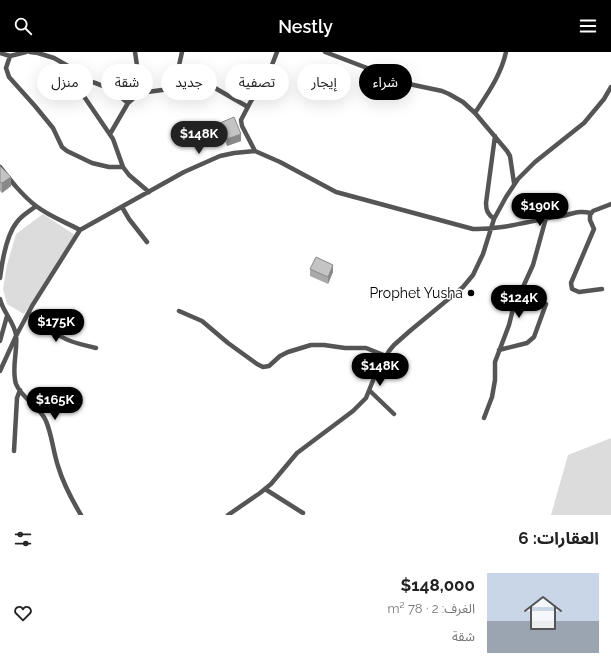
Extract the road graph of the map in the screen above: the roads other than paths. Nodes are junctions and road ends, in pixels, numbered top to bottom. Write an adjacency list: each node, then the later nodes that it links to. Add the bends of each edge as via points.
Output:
1 (26, 52): 9 (street)
2 (30, 52): 10 (street)
3 (135, 52): 11 (street)
4 (182, 52): 12 (street)
5 (277, 52): 19 (street, via 267,78)
6 (325, 52): 20 (street, via 409,84 442,91 463,102)
7 (506, 52): 20 (street, via 503,65 491,89)
8 (0, 53): 9 (street)
9 (10, 56): 24 (street, via 6,68 9,77 53,128 66,151 96,164)
10 (65, 64)
11 (137, 64)
12 (179, 64)
13 (93, 81): 18 (street, via 106,87)
14 (611, 87): 26 (street, via 584,123 535,162)
15 (217, 89): 19 (street)
16 (86, 100): 21 (street)
17 (132, 100): 18 (street)
18 (128, 103): 21 (street)
19 (248, 107): 23 (street, via 241,123)
20 (475, 113): 22 (street)
21 (110, 134): 24 (street)
22 (495, 136): 26 (street, via 510,156); 33 (street, via 486,203 488,214)
23 (255, 151): 27 (street, via 214,158); 35 (street, via 336,192 473,230)
24 (123, 167): 27 (street)
25 (0, 168): 29 (street)
26 (514, 183): 33 (street)
27 (148, 192): 30 (street)
28 (611, 204): 31 (street)
29 (36, 206): 34 (street); 37 (street, via 14,226)
30 (122, 206): 34 (street); 36 (street)
31 (591, 213): 32 (street, via 579,211); 38 (street, via 589,218 594,229 571,283 572,289 579,292)
32 (546, 218): 35 (street); 47 (street, via 533,265 513,309)
33 (494, 219): 35 (street)
34 (80, 230): 42 (street)
35 (490, 230): 48 (street, via 477,269 467,282 403,336)
36 (147, 242)
37 (0, 278)
38 (602, 289)
39 (0, 299): 43 (street)
40 (546, 304): 47 (street, via 534,337 527,343)
41 (179, 311): 48 (street, via 202,321 263,367 269,366 288,352 311,345 366,348)
42 (28, 314): 44 (street); 46 (street, via 50,321 56,332 64,339)
43 (7, 316): 44 (street); 45 (street)
44 (16, 336): 49 (street); 50 (street, via 15,375)
45 (0, 341)
46 (96, 348)
47 (499, 350): 53 (street, via 495,362 492,397)
48 (386, 356): 51 (street)
49 (0, 371)
50 (20, 390): 54 (street, via 17,398); 57 (street, via 46,421 58,466)
51 (370, 391): 52 (street); 55 (street, via 353,411 297,453)
52 (394, 414)
53 (484, 418)
54 (14, 451)
55 (265, 489): 56 (street); 58 (street)
56 (302, 513)
57 (81, 515)
58 (228, 515)

